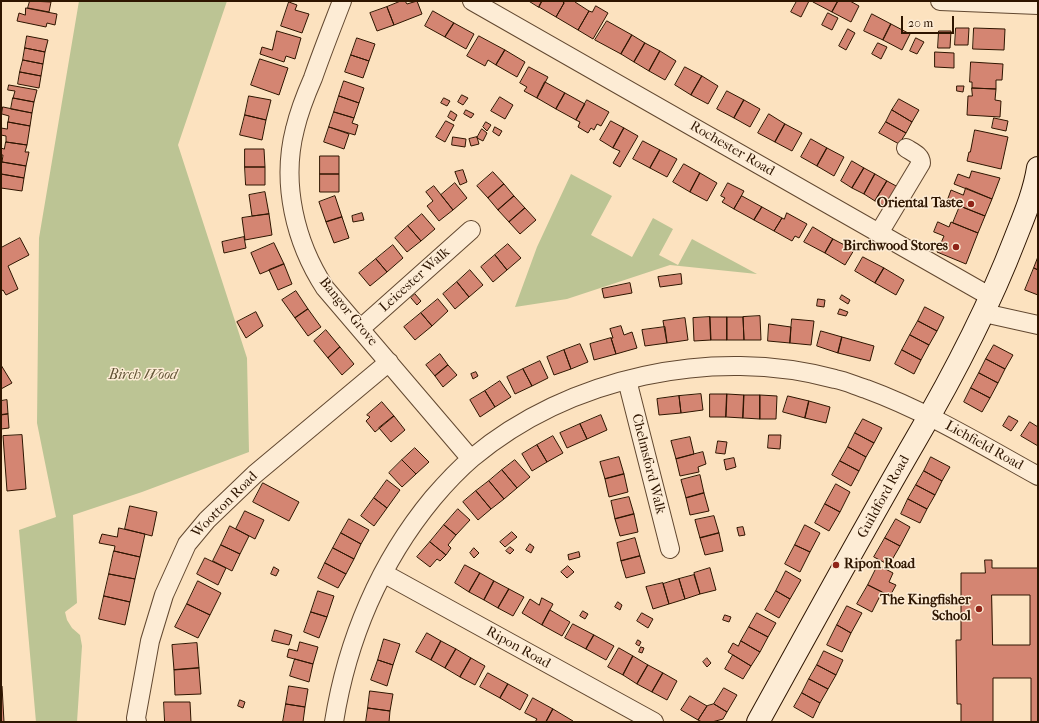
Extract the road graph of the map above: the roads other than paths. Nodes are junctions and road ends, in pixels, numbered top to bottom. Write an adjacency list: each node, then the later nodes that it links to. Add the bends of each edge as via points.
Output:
1 (342, 1): 11 (street, Bangor Grove, via 295,128 289,178 298,233 313,268 325,288)
2 (472, 1): 8 (street, Rochester Road)
3 (940, 1): 4 (street)
4 (1038, 5)
5 (906, 148): 8 (street, via 921,158 921,163)
6 (1038, 168): 9 (street, Guildford Road, via 1029,203)
7 (471, 230): 11 (street, Leicester Walk)
8 (879, 233): 9 (street, Rochester Road)
9 (988, 305): 10 (street, Rochester Road); 14 (street, Guildford Road)
10 (1038, 325)
11 (360, 329): 12 (street, Bangor Grove)
12 (389, 362): 15 (street, Bangor Grove); 19 (street, Wootton Road, via 255,474 207,520 187,544 164,595 150,641)
13 (627, 380): 14 (street, Lichfield Road, via 701,366 787,369 837,379 882,395); 15 (street, Lichfield Road, via 574,397 542,412); 17 (street, Chelmsford Walk)
14 (930, 417): 16 (street, Lichfield Road); 22 (street, Guildford Road)
15 (471, 459): 18 (street, Lichfield Road, via 417,518)
16 (1038, 476)
17 (670, 549)
18 (383, 573): 20 (street, Lichfield Road, via 350,650 340,685); 21 (street, Ripon Road)
19 (137, 722)
20 (334, 722)
21 (654, 722)
22 (758, 722)

